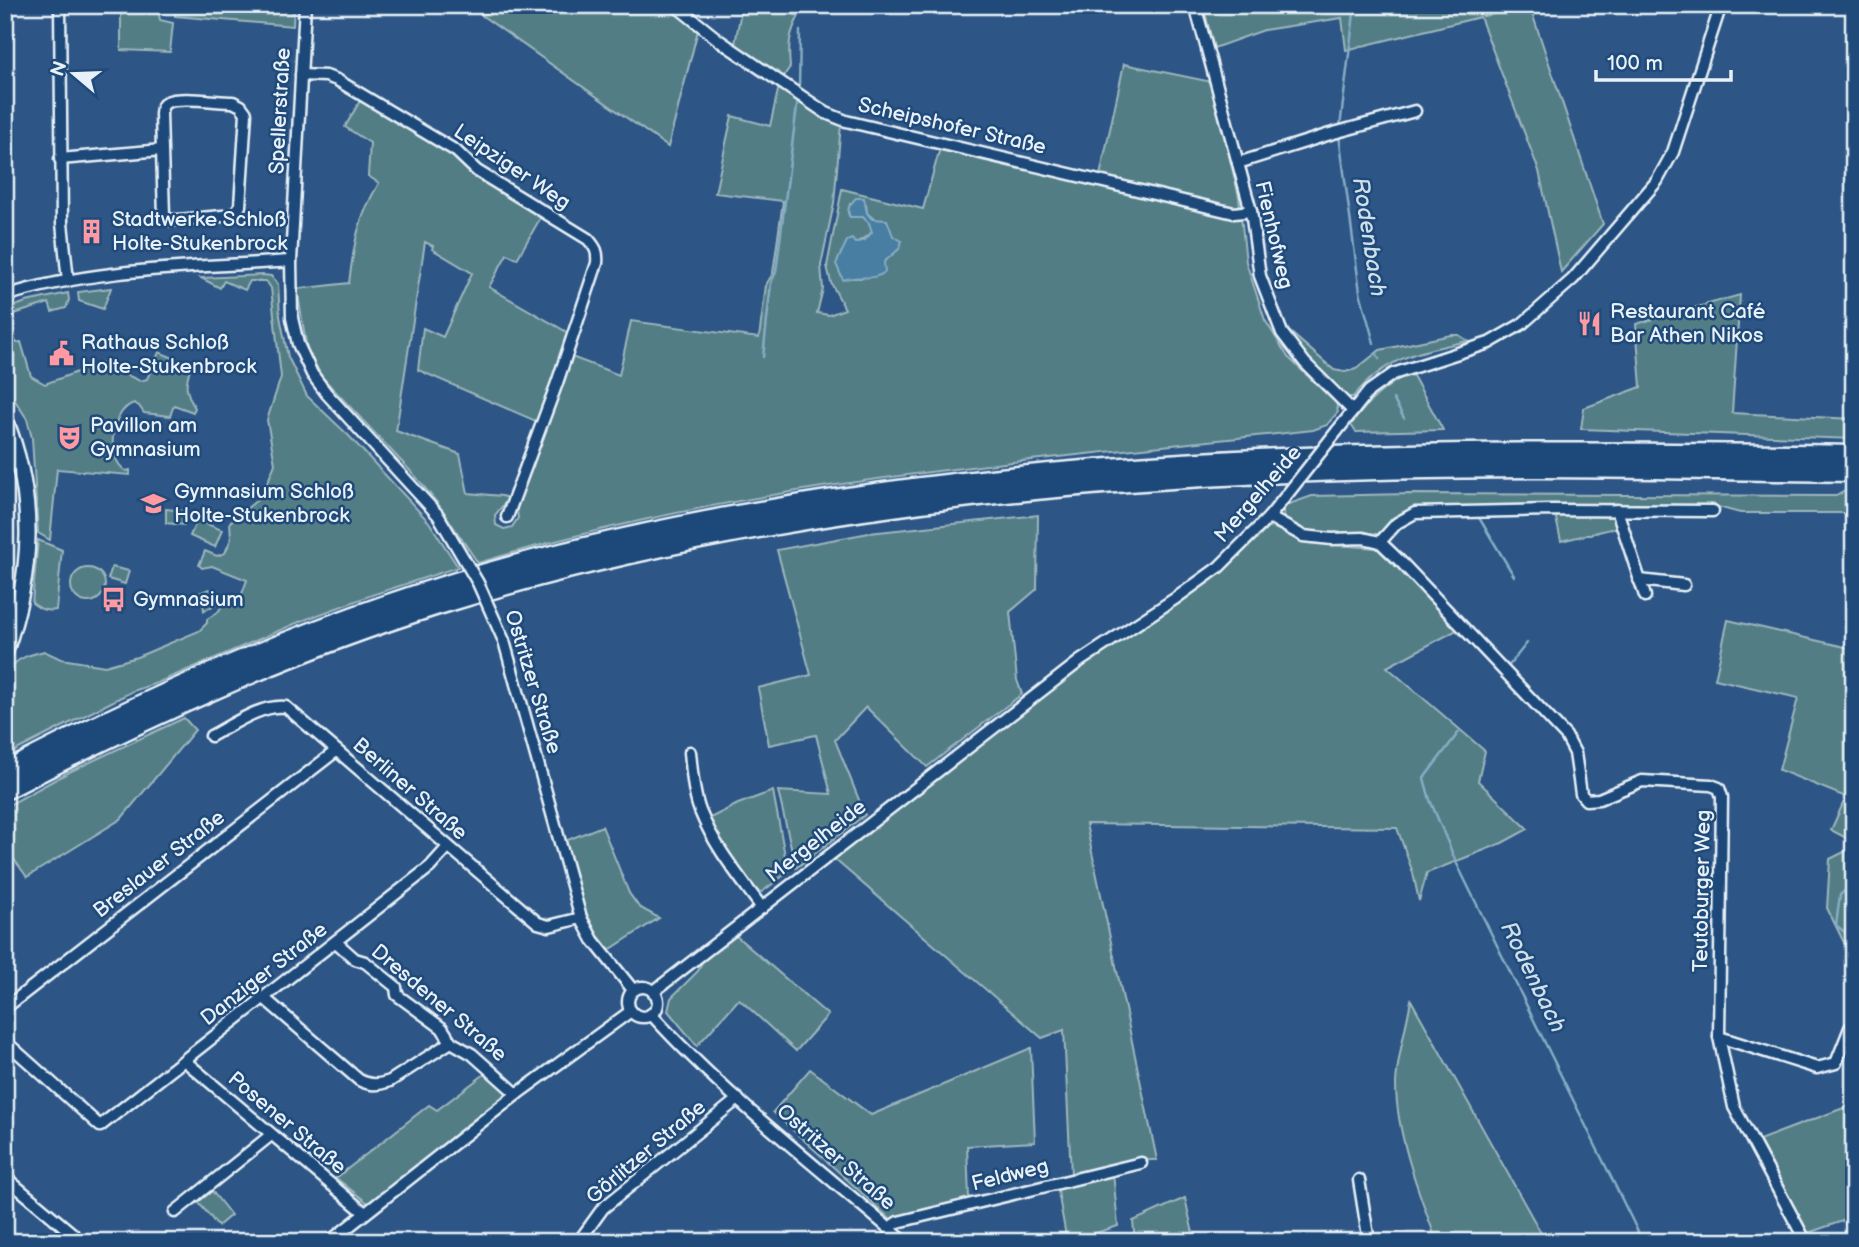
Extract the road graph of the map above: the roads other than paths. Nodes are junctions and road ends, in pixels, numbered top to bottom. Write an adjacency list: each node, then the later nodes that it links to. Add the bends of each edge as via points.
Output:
1 (60, 5): 9 (street)
2 (305, 5): 6 (street, Spellerstraße)
3 (675, 5): 11 (street, Scheipshofer Straße, via 826,113 846,121 1234,213)
4 (1195, 5): 10 (street, Fienhofweg)
5 (1721, 5): 15 (street, Mergelheide, via 1672,152 1657,181 1573,279 1521,324 1489,343 1393,374 1369,391)
6 (301, 75): 12 (street, Spellerstraße); 21 (street, Leipziger Weg, via 337,80 456,151 477,171 595,247 597,263)
7 (1415, 111): 10 (street, Fienhofweg)
8 (162, 150): 8 (street, via 164,216 178,220 237,211 246,113 241,106 233,102 167,102 161,113); 9 (street)
9 (60, 159): 13 (street)
10 (1238, 163): 11 (street, Fienhofweg)
11 (1251, 211): 15 (street, Fienhofweg, via 1260,276 1282,333)
12 (291, 261): 13 (street); 36 (street, Ostritzer Straße, bridge, via 292,318 312,374 438,515 478,583 504,641)
13 (68, 281): 14 (street)
14 (5, 296)
15 (1353, 411): 22 (street, Mergelheide, bridge)
16 (5, 419): 27 (street, via 24,479 28,521 24,583)
17 (1854, 455): 32 (highway, via 1527,451 1244,458 921,485 780,506 524,563 352,617 224,666)
18 (1854, 472): 33 (highway, via 1537,468 1218,476 1074,486 782,523 528,579 331,642 125,729)
19 (1617, 510): 20 (street); 23 (street, via 1415,513 1397,523); 24 (street)
20 (1713, 511)
21 (507, 517)
22 (1269, 517): 23 (street, via 1303,536); 35 (street, Mergelheide, via 1219,567 1080,661)
23 (1380, 542): 45 (street, Teutoburger Weg, via 1566,737 1575,753 1580,794 1586,800 1642,781 1719,788)
24 (1639, 580): 25 (street); 26 (street)
25 (1684, 586)
26 (1645, 596)
27 (11, 616): 28 (street)
28 (5, 652)
29 (211, 736): 30 (street, Berliner Straße, via 278,706 286,707)
30 (336, 751): 34 (street, Berliner Straße); 41 (street, Breslauer Straße)
31 (690, 752): 35 (street, via 700,810 722,855)
32 (5, 772)
33 (5, 790)
34 (448, 847): 36 (street, Berliner Straße, via 538,923 549,926); 37 (street, Danziger Straße, via 430,867)
35 (762, 908): 39 (street, Mergelheide)
36 (581, 918): 38 (street, Ostritzer Straße)
37 (336, 942): 40 (street, Danziger Straße); 47 (street, Dresdener Straße, via 396,987 397,995 442,1028)
38 (633, 990): 39 (street); 42 (street, via 628,998)
39 (653, 992): 43 (street, via 657,1004)
40 (264, 998): 47 (street, via 369,1085 390,1081); 48 (street, Danziger Straße)
41 (5, 1008)
42 (631, 1011): 43 (street, via 642,1017); 49 (street)
43 (651, 1014): 50 (street, Ostritzer Straße)
44 (1850, 1028): 45 (street, via 1836,1063 1818,1068)
45 (1719, 1037): 63 (street, Teutoburger Weg, via 1734,1107)
46 (5, 1041): 48 (street, Danziger Straße, via 100,1126)
47 (451, 1042): 49 (street, Dresdener Straße, via 472,1054)
48 (185, 1061): 51 (street, Posener Straße)
49 (517, 1094): 56 (street)
50 (738, 1099): 57 (street, Ostritzer Straße); 58 (street, Görlitzer Straße, via 603,1208)
51 (271, 1135): 55 (street); 56 (street, Posener Straße)
52 (1141, 1163): 57 (street, Feldweg, via 898,1222)
53 (5, 1177): 59 (street)
54 (1359, 1180): 62 (street)
55 (175, 1212)
56 (365, 1213): 60 (street)
57 (889, 1228): 61 (street, Ostritzer Straße)
58 (582, 1237)
59 (77, 1242)
60 (329, 1242)
61 (905, 1242)
62 (1369, 1242)
63 (1806, 1242)

